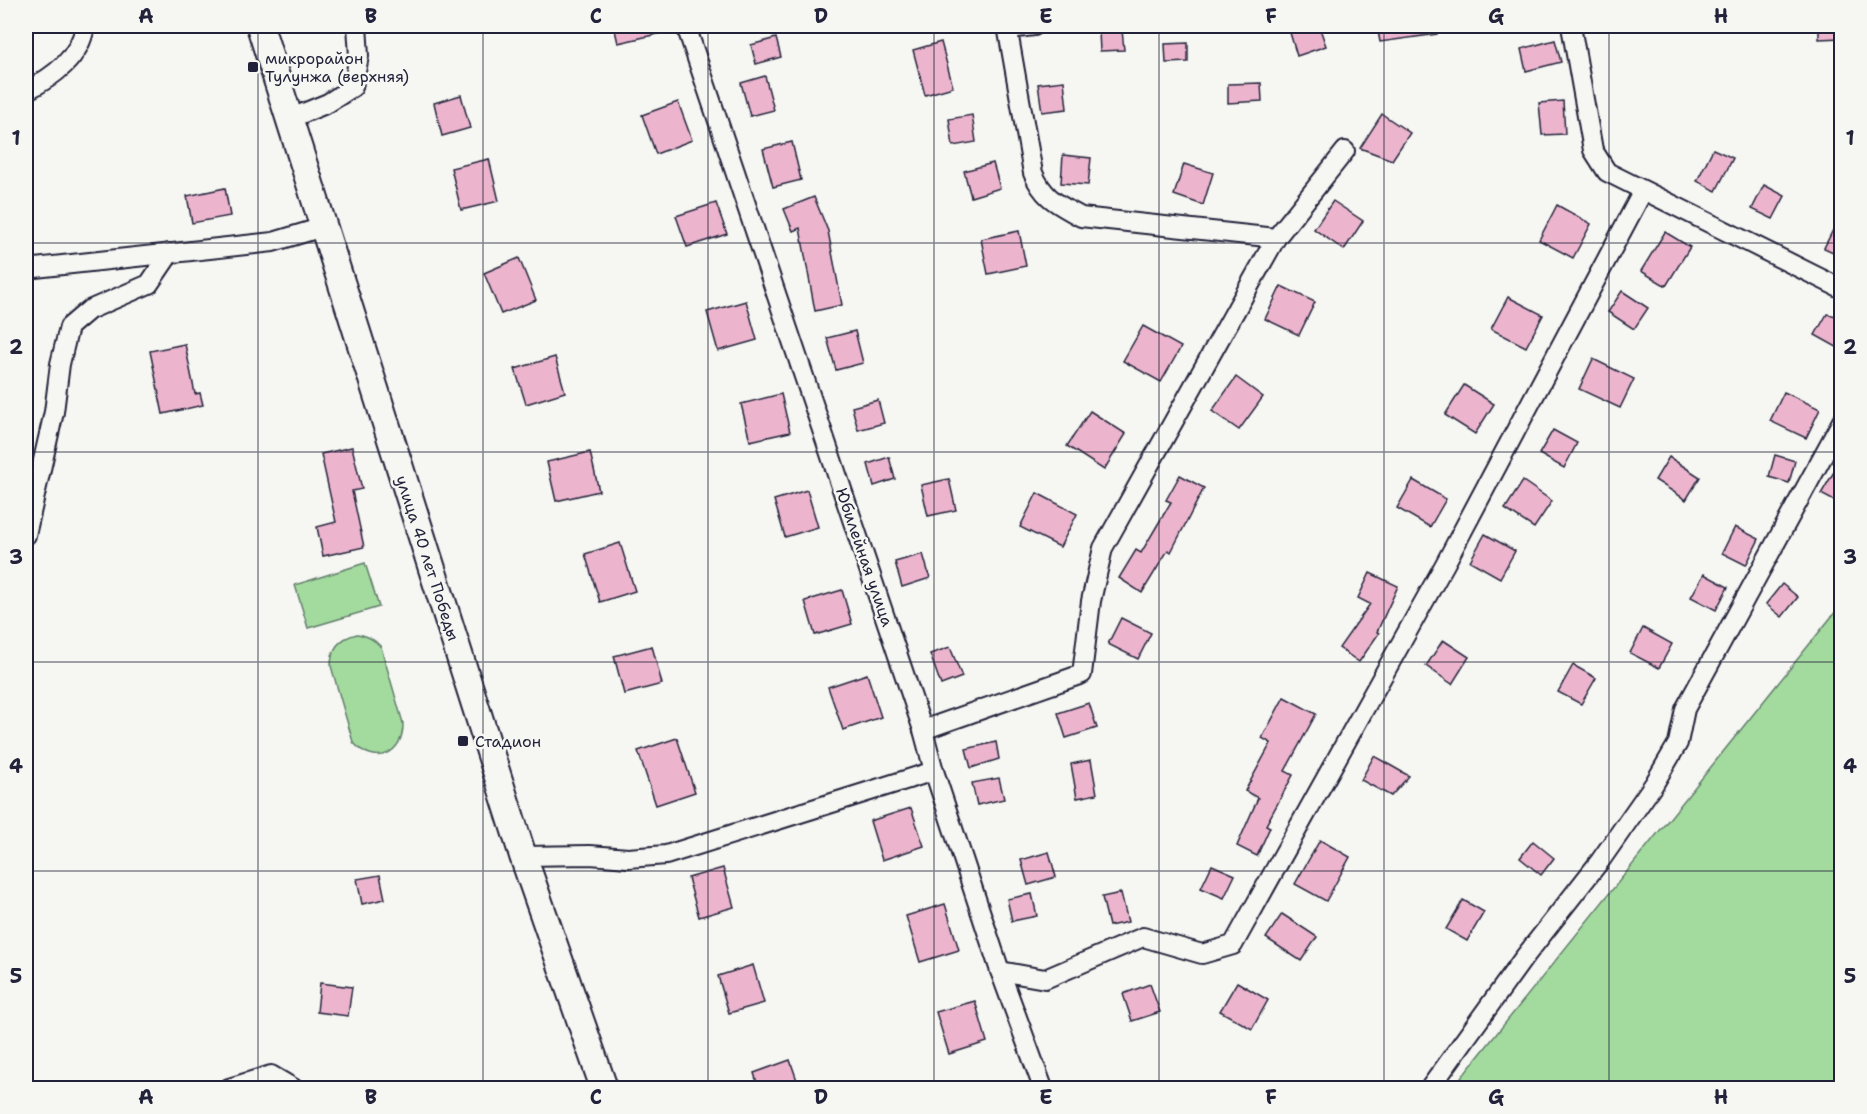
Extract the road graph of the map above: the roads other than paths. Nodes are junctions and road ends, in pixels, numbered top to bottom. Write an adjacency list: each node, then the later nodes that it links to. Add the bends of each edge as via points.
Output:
1 (84, 26): 8 (street, via 75,53 58,71)
2 (260, 26): 9 (street, улица 40 лет Победы)
3 (357, 26): 9 (street, via 359,56 353,87 328,103)
4 (686, 26): 19 (street, Юбилейная улица)
5 (1034, 26): 7 (street)
6 (1571, 26): 11 (street, via 1593,150 1607,172)
7 (1008, 27): 13 (street, via 1034,173 1040,189 1053,201 1081,217)
8 (26, 92)
9 (289, 119): 12 (street, улица 40 лет Победы)
10 (1345, 151): 13 (street)
11 (1643, 191): 16 (street); 22 (street, via 1445,564 1233,945 1202,954 1143,937 1045,979)
12 (323, 227): 14 (street, via 273,242); 21 (street, улица 40 лет Победы)
13 (1276, 238): 19 (street, via 1103,548 1091,601 1082,674)
14 (170, 253): 15 (street); 18 (street, via 149,284 89,310 69,327)
15 (26, 269)
16 (1842, 289)
17 (1842, 422): 27 (street, via 1685,709 1678,743 1654,784)
18 (26, 535)
19 (923, 730): 20 (street, Юбилейная улица)
20 (934, 771): 21 (street, via 666,855); 22 (street, Юбилейная улица)
21 (524, 856): 25 (street, улица 40 лет Победы)
22 (1000, 971): 26 (street, Юбилейная улица)
23 (230, 1089): 24 (street, via 271,1075)
24 (293, 1089)
25 (603, 1089)
26 (1043, 1089)
27 (1431, 1089)

